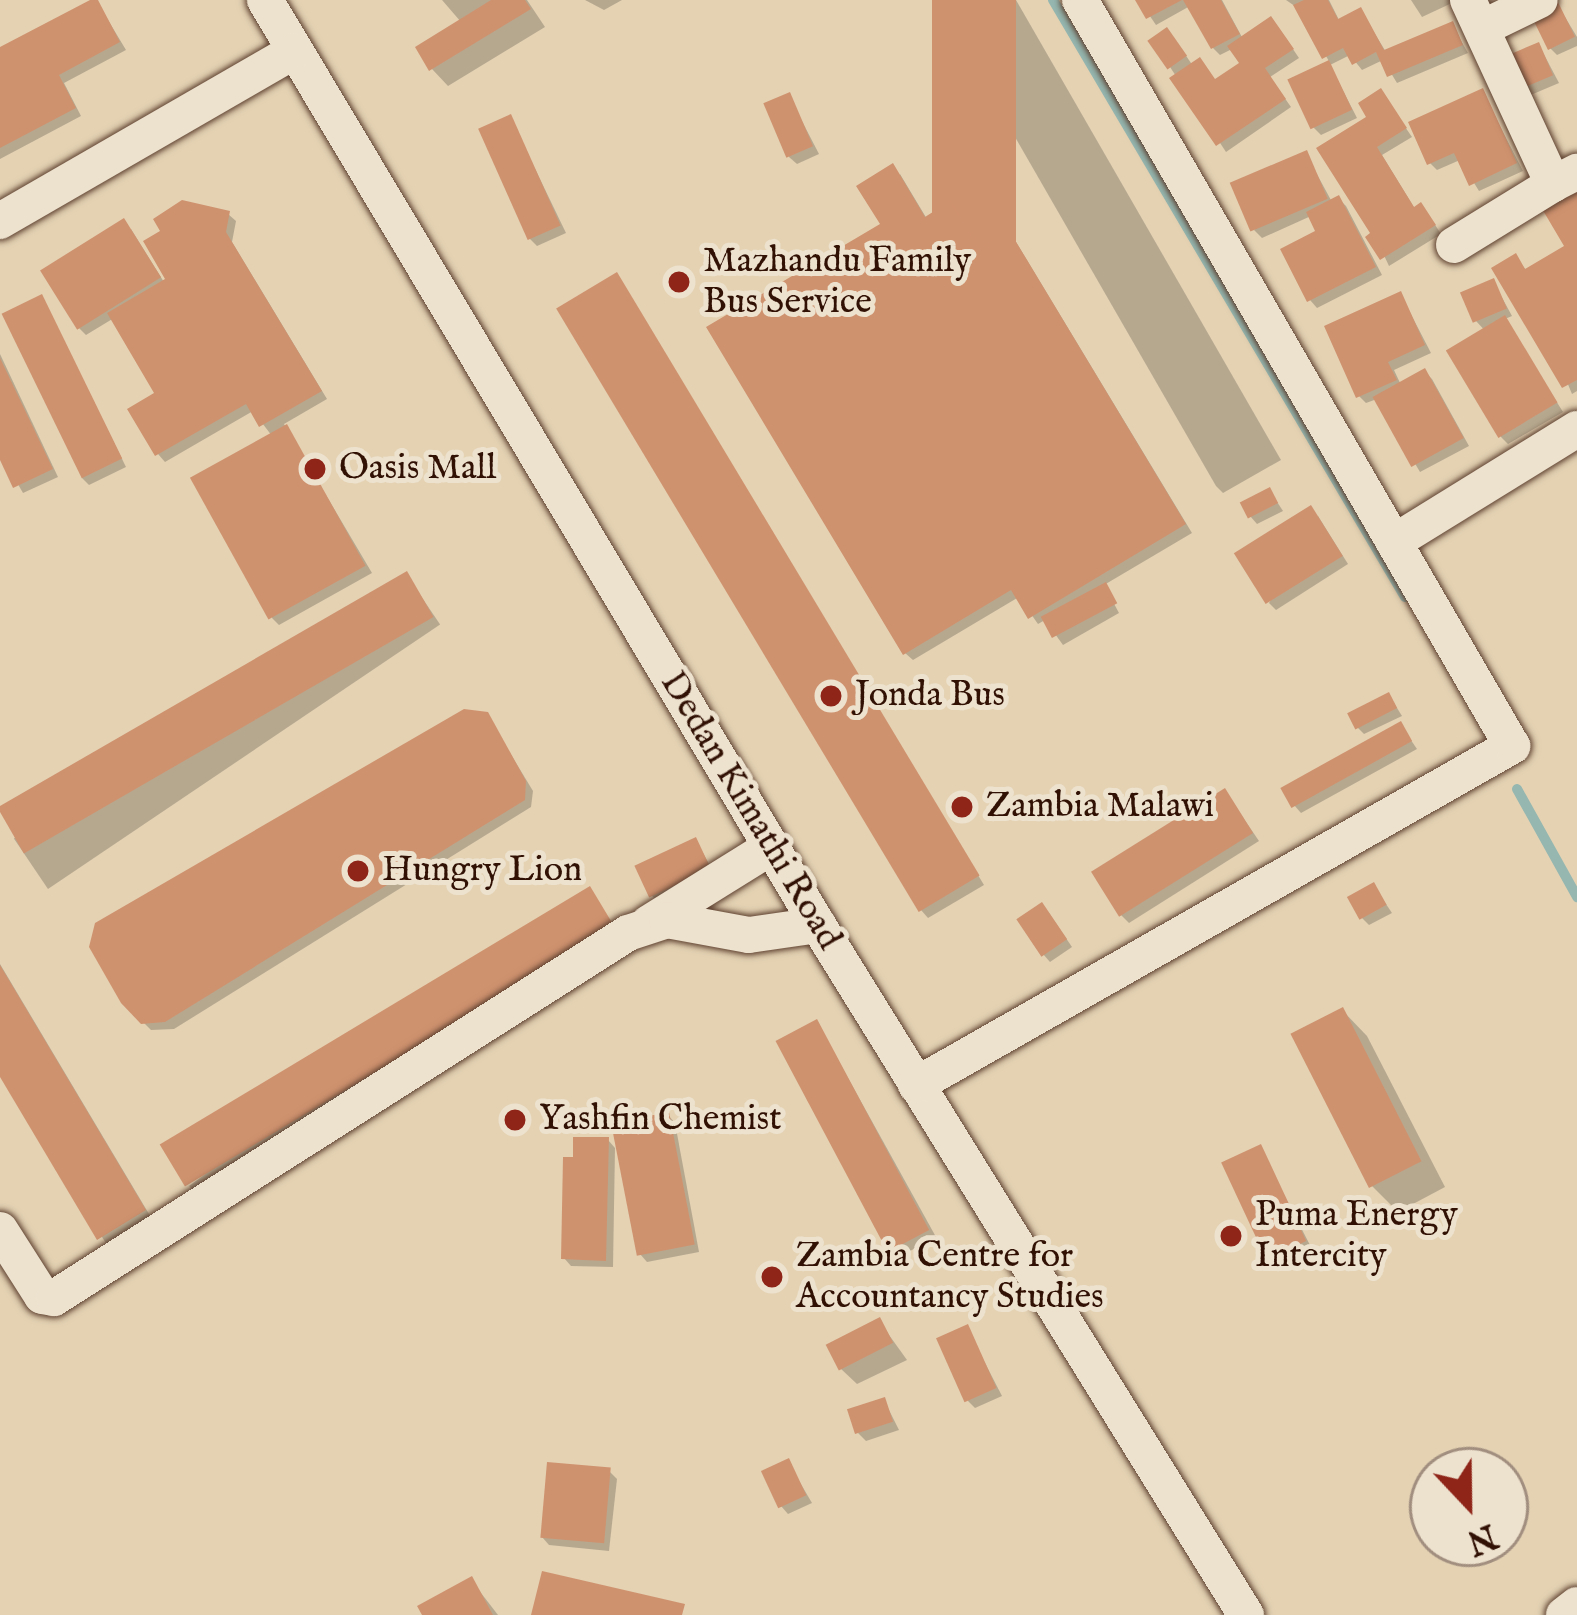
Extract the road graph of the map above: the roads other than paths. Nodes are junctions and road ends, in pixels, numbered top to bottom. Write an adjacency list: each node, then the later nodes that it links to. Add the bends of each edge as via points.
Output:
1 (265, 0): 5 (street, Dedan Kimathi Road)
2 (1080, 0): 10 (street)
3 (1540, 0): 4 (street)
4 (1475, 14): 6 (street)
5 (294, 51): 7 (street); 11 (street, Dedan Kimathi Road)
6 (1565, 178): 8 (street)
7 (0, 221)
8 (1454, 244)
9 (1577, 429): 10 (street)
10 (1394, 542): 14 (street, via 1512,746)
11 (771, 848): 12 (street); 13 (street, Dedan Kimathi Road)
12 (649, 923): 13 (street, via 749,935); 15 (street, via 54,1298 41,1296)
13 (818, 925): 14 (street, Dedan Kimathi Road)
14 (916, 1085): 17 (street, Dedan Kimathi Road)
15 (0, 1230)
16 (1577, 1605): 18 (street)
17 (1246, 1615)
18 (1564, 1615)

